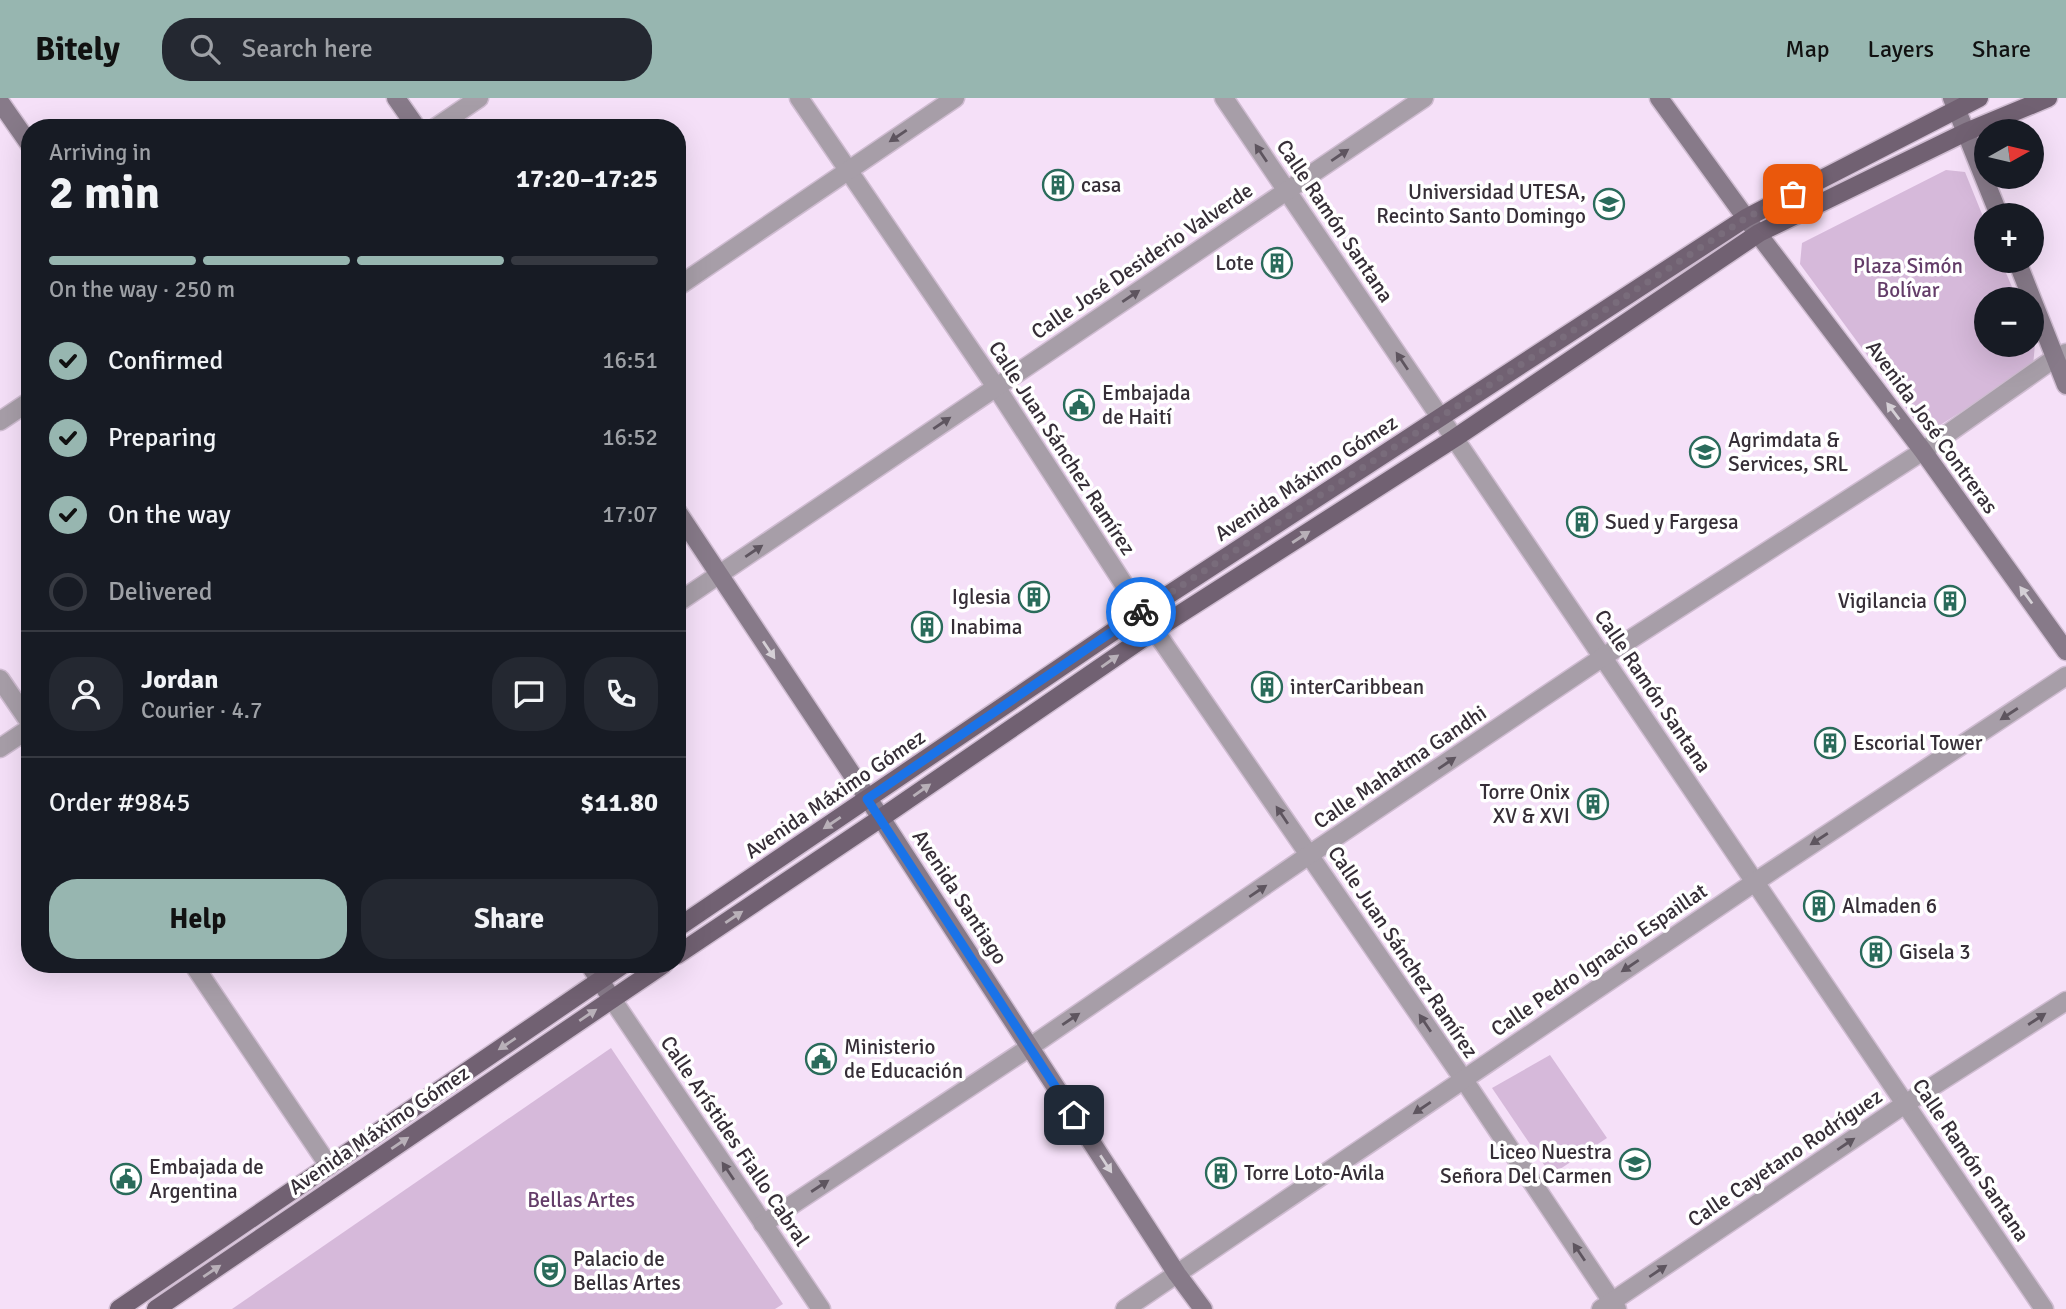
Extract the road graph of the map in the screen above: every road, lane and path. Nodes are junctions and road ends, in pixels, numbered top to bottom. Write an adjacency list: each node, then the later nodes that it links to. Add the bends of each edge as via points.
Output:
1 (20, 98): 12 (main road)
2 (396, 98): 13 (main road)
3 (479, 98): 14 (street)
4 (799, 98): 17 (street, Calle Juan Sánchez Ramírez)
5 (955, 98): 17 (street, one-way to 17)
6 (1224, 98): 18 (street, Calle Ramón Santana, one-way to 6)
7 (1424, 98): 18 (street, Calle José Desiderio Valverde, one-way to 7)
8 (1659, 98): 20 (main road)
9 (1979, 98): 11 (main road, Avenida Máximo Gómez)
10 (2048, 98): 16 (main road)
11 (1954, 103): 16 (main road); 20 (main road, Avenida Máximo Gómez)
12 (1, 104): 15 (main road)
13 (411, 119)
14 (448, 119)
15 (21, 132)
16 (1966, 132): 19 (main road); 21 (main road)
17 (848, 171): 23 (street); 26 (street, Calle Juan Sánchez Ramírez)
18 (1287, 190): 26 (street, Calle José Desiderio Valverde, one-way to 18); 28 (street, Calle Ramón Santana, one-way to 18)
19 (1994, 203)
20 (1746, 218): 21 (main road, Avenida José Contreras); 28 (main road, Avenida Máximo Gómez)
21 (1759, 233): 30 (main road); 31 (main road, Avenida José Contreras, one-way to 21)
22 (2022, 273): 24 (main road)
23 (686, 281)
24 (2060, 355): 25 (main road); 31 (street, Calle Mahatma Gandhi)
25 (2066, 385)
26 (996, 387): 33 (street, Calle José Desiderio Valverde, one-way to 26); 35 (street, Calle Juan Sánchez Ramírez)
27 (21, 407): 29 (street)
28 (1441, 418): 30 (street, Calle Ramón Santana); 35 (main road, Avenida Máximo Gómez)
29 (0, 421)
30 (1455, 438): 36 (main road, one-way to 30); 38 (street, Calle Ramón Santana)
31 (1923, 451): 37 (main road, Avenida José Contreras, one-way to 31); 38 (street, Calle Mahatma Gandhi)
32 (686, 524): 33 (main road, Avenida Santiago)
33 (720, 575): 34 (street, Calle José Desiderio Valverde); 44 (main road, Avenida Santiago, one-way to 44)
34 (686, 597)
35 (1142, 612): 36 (street, Calle Juan Sánchez Ramírez); 44 (main road, Avenida Máximo Gómez)
36 (1155, 630): 45 (main road, one-way to 36); 46 (street, Calle Juan Sánchez Ramírez, one-way to 36)
37 (2066, 651)
38 (1603, 657): 46 (street, Calle Mahatma Gandhi, one-way to 38); 47 (street, Calle Ramón Santana)
39 (2066, 676): 47 (street, Calle Pedro Ignacio Espaillat, one-way to 47)
40 (0, 679): 41 (street)
41 (21, 712)
42 (21, 733): 43 (street)
43 (0, 748)
44 (867, 799): 45 (main road, Avenida Santiago); 48 (main road, Avenida Máximo Gómez, one-way to 48)
45 (881, 818): 49 (main road, one-way to 45); 57 (main road, Avenida Santiago)
46 (1310, 855): 57 (street, Calle Mahatma Gandhi, one-way to 46); 58 (street, Calle Juan Sánchez Ramírez, one-way to 46)
47 (1755, 882): 58 (street, Calle Pedro Ignacio Espaillat, one-way to 58); 59 (street, Calle Ramón Santana)
48 (686, 922)
49 (686, 949)
50 (199, 973): 60 (street)
51 (595, 973): 54 (main road)
52 (611, 973): 54 (main road, Avenida Máximo Gómez)
53 (651, 973): 55 (main road, Avenida Máximo Gómez)
54 (600, 981): 55 (main road); 60 (main road, Avenida Máximo Gómez, one-way to 60)
55 (612, 999): 61 (street, Calle Arístides Fiallo Cabral, one-way to 55); 65 (main road, Avenida Máximo Gómez, one-way to 55)
56 (2066, 1001): 59 (street, Calle Cayetano Rodríguez, one-way to 56)
57 (1030, 1047): 61 (street, Calle Mahatma Gandhi, one-way to 57); 62 (main road, Avenida Santiago, one-way to 62)
58 (1464, 1080): 62 (street, Calle Pedro Ignacio Espaillat, one-way to 62); 63 (street, Calle Juan Sánchez Ramírez, one-way to 58)
59 (1905, 1104): 63 (street, Calle Cayetano Rodríguez, one-way to 59); 69 (street, Calle Ramón Santana)
60 (328, 1166): 64 (main road, Avenida Máximo Gómez)
61 (763, 1224): 66 (street, Calle Arístides Fiallo Cabral)
62 (1177, 1274): 67 (street, Calle Pedro Ignacio Espaillat); 68 (main road, Avenida Santiago)
63 (1610, 1306)
64 (118, 1309)
65 (156, 1309)
66 (820, 1309)
67 (1125, 1309)
68 (1203, 1309)
69 (2043, 1309)

